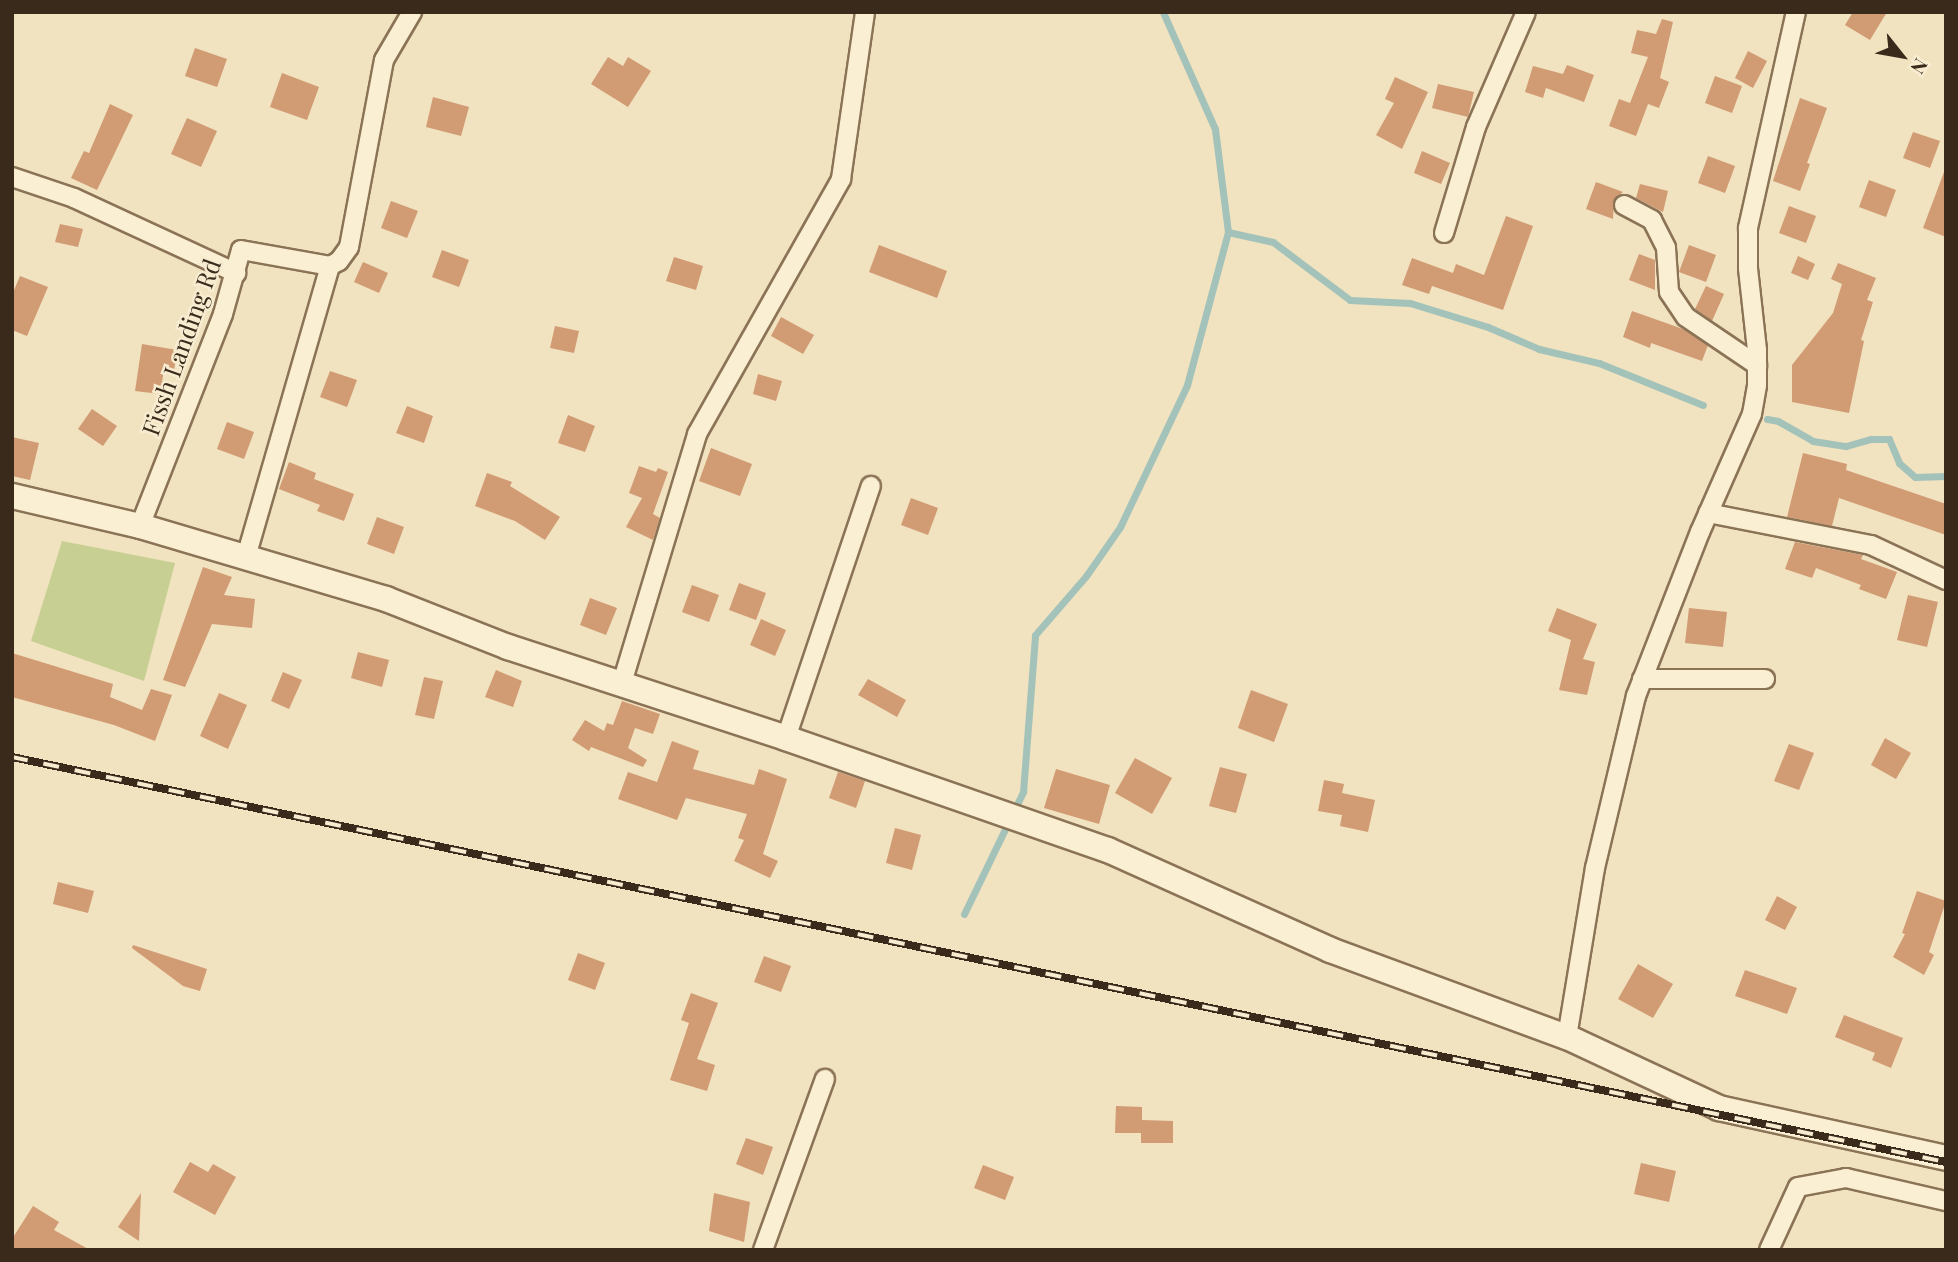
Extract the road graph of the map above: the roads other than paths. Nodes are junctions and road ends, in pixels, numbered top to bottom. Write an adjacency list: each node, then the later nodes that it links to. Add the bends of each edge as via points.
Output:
1 (412, 12): 8 (street, via 384,60 351,240 345,254)
2 (865, 12): 19 (street, via 841,179 697,434)
3 (1526, 12): 7 (street, via 1476,127)
4 (1796, 12): 10 (street, via 1748,228)
5 (12, 177): 9 (street, via 74,198)
6 (1624, 205): 10 (street, via 1653,220 1666,248 1669,292 1686,317)
7 (1444, 233)
8 (330, 266): 9 (street, Fissh Landing Rd, via 242,250); 15 (street)
9 (236, 273): 14 (street, Fissh Landing Rd)
10 (1757, 365): 13 (street, via 1752,414)
11 (871, 486): 20 (street)
12 (12, 496): 14 (main road)
13 (1708, 513): 16 (street, via 1871,545); 17 (street)
14 (140, 526): 15 (main road)
15 (246, 557): 19 (main road, via 386,599 508,647)
16 (1946, 580)
17 (1642, 679): 18 (street); 21 (street, via 1595,868)
18 (1765, 679)
19 (622, 683): 20 (main road)
20 (786, 738): 21 (main road, via 1108,850 1331,950)
21 (1567, 1037): 23 (main road, via 1719,1108)
22 (825, 1079): 25 (street)
23 (1946, 1158)
24 (1946, 1200): 26 (street, via 1846,1178 1798,1187)
25 (763, 1250)
26 (1769, 1250)

